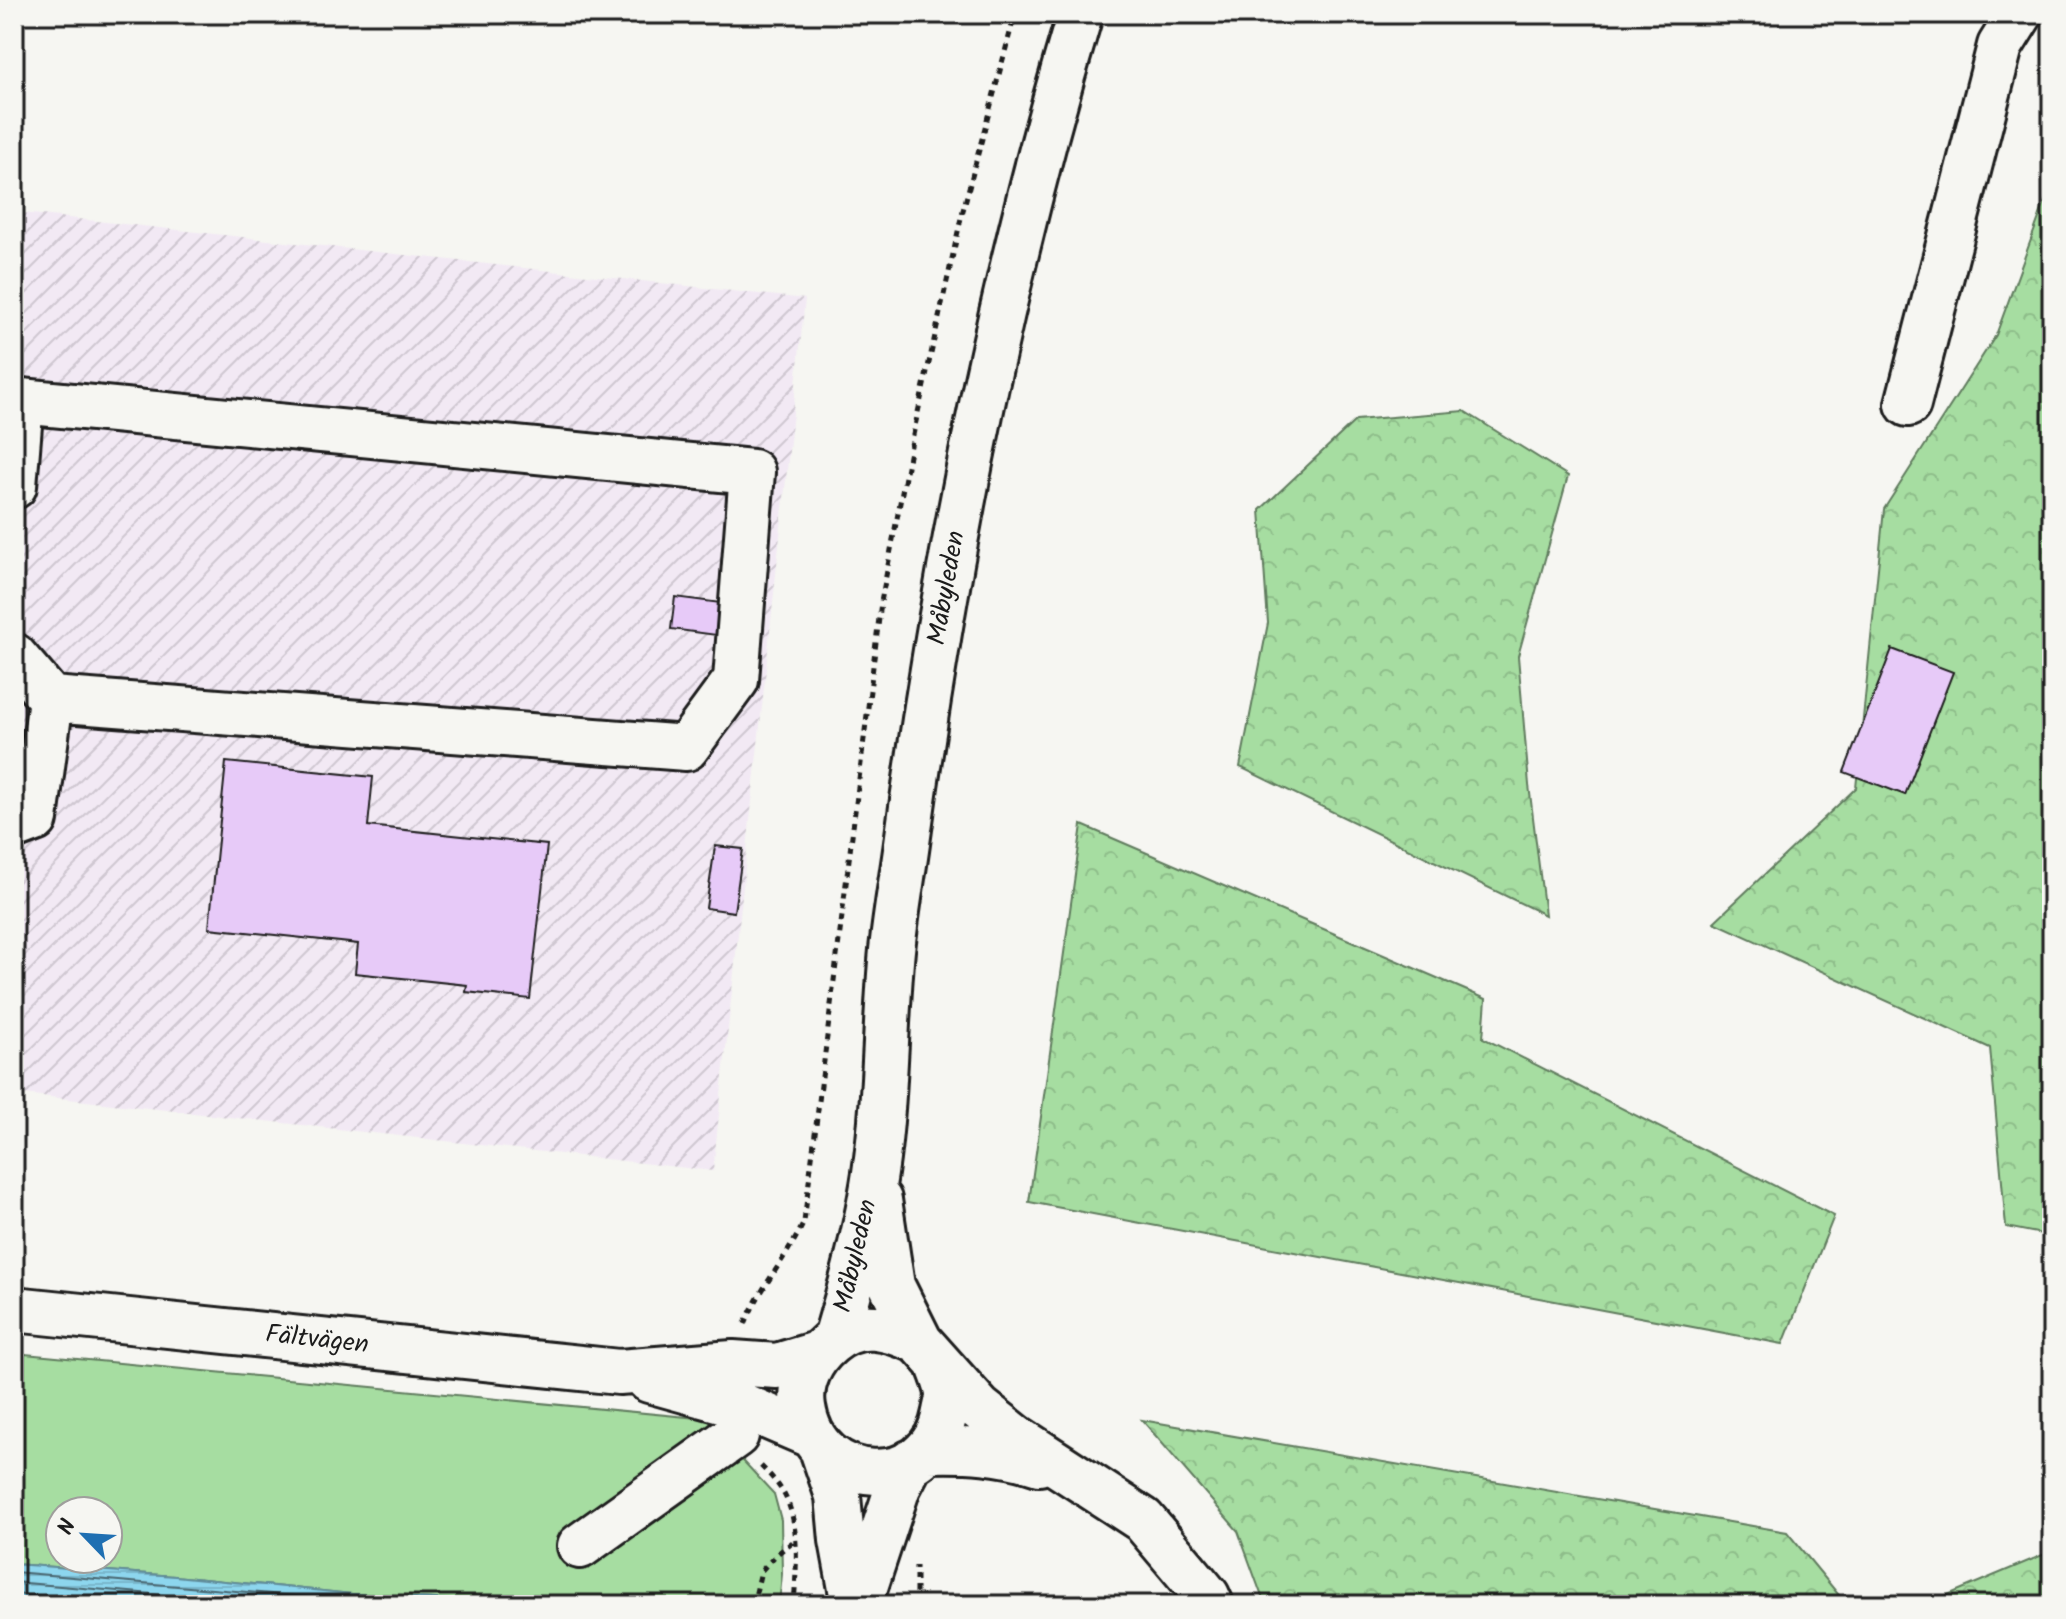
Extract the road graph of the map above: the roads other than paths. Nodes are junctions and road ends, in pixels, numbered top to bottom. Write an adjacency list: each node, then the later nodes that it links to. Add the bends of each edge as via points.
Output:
1 (1080, 14): 8 (street, Måbyleden, via 1008,280 958,525 893,948)
2 (2020, 14): 3 (street, via 2000,46)
3 (1908, 404)
4 (14, 486): 6 (street, via 21,401 752,472 736,680 686,748)
5 (14, 656): 6 (street)
6 (51, 699): 7 (street, via 35,819)
7 (14, 827)
8 (875, 1174): 10 (street, Måbyleden, via 850,1293); 11 (street, Måbyleden, via 892,1286)
9 (14, 1309): 12 (street, Fältvägen)
10 (827, 1346): 11 (street, Måbyleden, via 860,1328 889,1328); 12 (street, Fältvägen, via 777,1366 733,1363); 14 (street, Måbyleden, via 805,1377 802,1400 805,1423)
11 (930, 1354): 15 (street, Måbyleden, via 948,1395 942,1428); 16 (street, via 979,1408)
12 (619, 1372): 14 (street, Fältvägen, via 743,1406)
13 (736, 1435): 17 (street)
14 (817, 1443): 15 (street, via 836,1462 854,1470 902,1468); 18 (street, Måbyleden, via 838,1496)
15 (919, 1456): 16 (street, via 972,1449 1012,1454); 18 (street, Måbyleden, via 898,1487)
16 (1076, 1474): 19 (street, via 1143,1520)
17 (580, 1546)
18 (857, 1605)
19 (1211, 1605)

